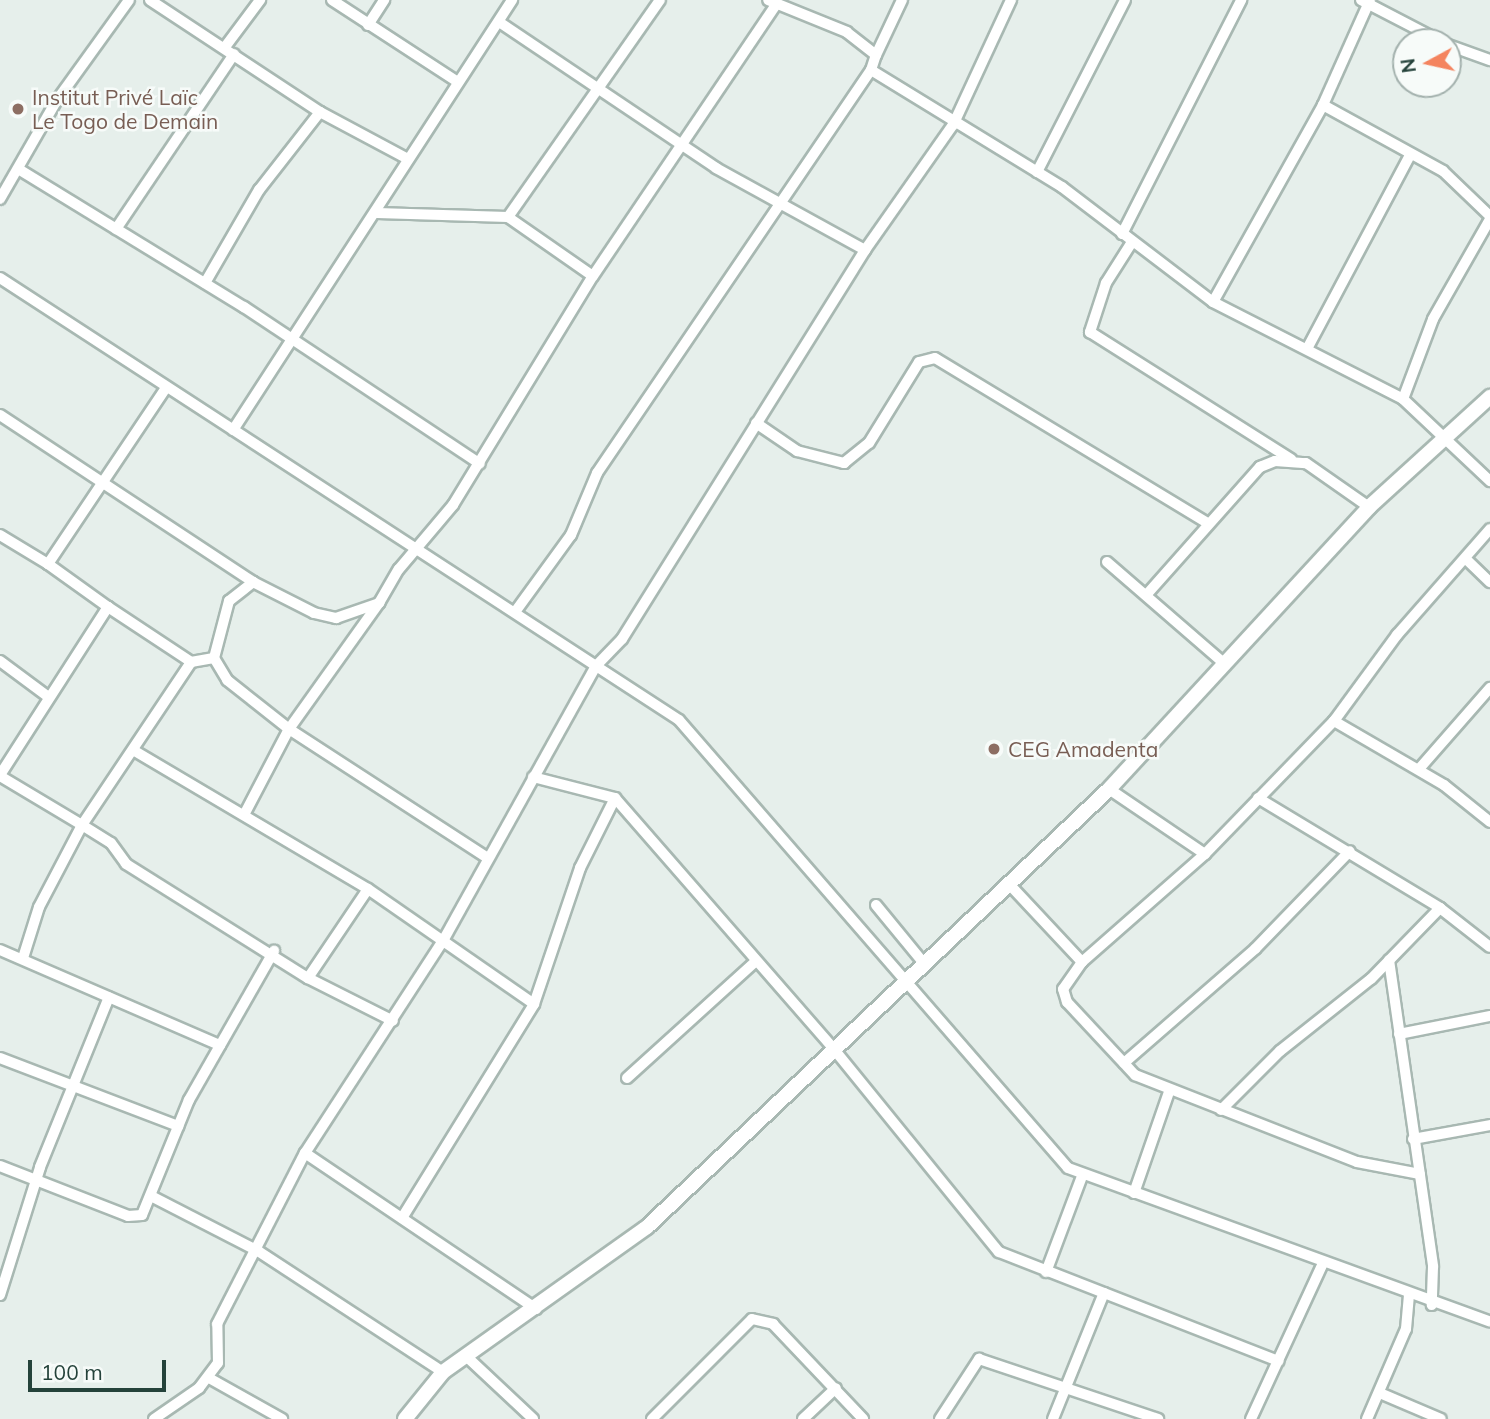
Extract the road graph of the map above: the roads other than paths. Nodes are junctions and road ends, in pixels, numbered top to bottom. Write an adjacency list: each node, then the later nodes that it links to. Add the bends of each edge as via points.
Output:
1 (129, 0): 30 (street, via 57,100)
2 (150, 0): 17 (street)
3 (260, 0): 17 (street)
4 (331, 0): 15 (street)
5 (384, 0): 15 (street)
6 (512, 0): 14 (street)
7 (660, 0): 23 (street)
8 (902, 0): 19 (street)
9 (1011, 0): 26 (street)
10 (1125, 0): 31 (street)
11 (1241, 0): 38 (street)
12 (1366, 1): 16 (street); 24 (street)
13 (772, 2): 19 (street, via 847,32); 27 (street)
14 (499, 22): 22 (street); 23 (street)
15 (368, 25): 22 (street)
16 (1416, 28)
17 (230, 50): 25 (street); 37 (street)
18 (1462, 50): 20 (street)
19 (876, 55): 21 (street)
20 (1490, 60)
21 (871, 70): 26 (street); 33 (street)
22 (458, 82): 29 (street)
23 (603, 87): 27 (street); 35 (street)
24 (1323, 105): 28 (street); 44 (street)
25 (320, 113): 29 (street); 43 (street, via 259,190)
26 (953, 125): 31 (street); 40 (street)
27 (686, 144): 33 (street); 41 (street)
28 (1410, 155): 36 (street, via 1443,171); 46 (street)
29 (408, 159): 34 (street)
30 (20, 170): 32 (street); 37 (street)
31 (1037, 172): 38 (street)
32 (0, 199)
33 (778, 201): 40 (street); 71 (street, via 597,473 570,535)
34 (377, 213): 35 (street); 45 (street)
35 (508, 218): 41 (street)
36 (1490, 218): 49 (street, via 1433,319)
37 (116, 229): 43 (street)
38 (1122, 234): 39 (street)
39 (1132, 242): 44 (street); 54 (street, via 1106,283 1090,332)
40 (865, 250): 51 (street)
41 (593, 276): 55 (street)
42 (0, 278): 47 (street)
43 (205, 283): 45 (street)
44 (1213, 302): 46 (street)
45 (289, 338): 52 (street); 55 (street)
46 (1308, 347): 49 (street)
47 (165, 389): 52 (street); 56 (street)
48 (1490, 397): 53 (street)
49 (1403, 399): 53 (street)
50 (0, 415): 56 (street)
51 (756, 423): 59 (street, via 797,451 844,463 869,443 919,362 935,358); 76 (street, via 622,639)
52 (233, 430): 62 (street)
53 (1444, 437): 57 (street); 58 (street)
54 (1292, 459): 58 (street); 59 (street, via 1260,467)
55 (480, 464): 62 (street)
56 (100, 480): 65 (street); 66 (street)
57 (1490, 481)
58 (1369, 507): 75 (street)
59 (1209, 524): 68 (street)
60 (1490, 529): 63 (street)
61 (0, 535): 65 (street)
62 (417, 548): 69 (street); 71 (street)
63 (1467, 560): 67 (street); 79 (street, via 1397,635)
64 (1107, 562): 68 (street)
65 (48, 564): 70 (street)
66 (253, 582): 69 (street, via 327,617); 72 (street, via 229,601)
67 (1490, 582)
68 (1148, 593): 75 (street)
69 (379, 603): 80 (street)
70 (108, 607): 74 (street); 78 (street)
71 (515, 612): 76 (street)
72 (214, 658): 74 (street); 80 (street, via 228,680)
73 (0, 661): 78 (street)
74 (191, 662): 81 (street)
75 (1226, 665): 85 (street)
76 (596, 666): 84 (street); 107 (street, via 679,720)
77 (1490, 688): 82 (street)
78 (46, 695): 83 (street)
79 (1334, 721): 82 (street); 87 (street)
80 (289, 729): 88 (street); 93 (street)
81 (133, 750): 88 (street); 90 (street)
82 (1419, 769): 89 (street)
83 (0, 776): 90 (street)
84 (533, 777): 86 (street); 93 (street)
85 (1109, 789): 92 (street); 94 (street)
86 (615, 798): 106 (street); 110 (street, via 580,868)
87 (1258, 798): 91 (street); 92 (street)
88 (245, 813): 95 (street)
89 (1490, 822)
90 (82, 825): 101 (street, via 111,843 126,864); 102 (street, via 39,907)
91 (1350, 851): 97 (street); 117 (street, via 1255,949)
92 (1205, 854): 105 (street)
93 (486, 857): 98 (street)
94 (1009, 884): 104 (street); 105 (street)
95 (368, 889): 98 (street); 108 (street)
96 (876, 905): 104 (street)
97 (1440, 908): 99 (street); 103 (street)
98 (444, 939): 110 (street); 112 (street)
99 (1490, 947)
100 (0, 950): 102 (street)
101 (274, 951): 108 (street); 114 (street)
102 (23, 958): 109 (street)
103 (1389, 960): 113 (street); 121 (street)
104 (922, 961): 107 (street)
105 (1082, 962): 117 (street, via 1063,989 1067,1002)
106 (754, 963): 115 (street); 118 (street)
107 (907, 976): 115 (street); 128 (street, via 1029,1130)
108 (308, 978): 112 (street)
109 (109, 997): 114 (street); 119 (street)
110 (534, 1003): 132 (street)
111 (1490, 1016): 113 (street)
112 (393, 1020): 125 (street)
113 (1399, 1034): 124 (street)
114 (220, 1045): 123 (street)
115 (833, 1048): 135 (street, via 982,1236 999,1252); 140 (street, via 647,1227)
116 (0, 1058): 119 (street)
117 (1124, 1063): 120 (street)
118 (627, 1078)
119 (75, 1088): 123 (street); 129 (street)
120 (1169, 1092): 121 (street); 130 (street)
121 (1221, 1110): 127 (street, via 1357,1162)
122 (1490, 1125): 124 (street)
123 (178, 1126): 131 (street)
124 (1413, 1139): 127 (street)
125 (305, 1153): 132 (street); 133 (street)
126 (0, 1166): 129 (street)
127 (1420, 1174): 139 (street)
128 (1082, 1176): 130 (street); 135 (street)
129 (36, 1180): 131 (street, via 128,1216 142,1215); 136 (street)
130 (1134, 1193): 134 (street)
131 (153, 1197): 133 (street)
132 (402, 1218): 140 (street)
133 (258, 1251): 144 (street); 145 (street, via 217,1324 218,1363)
134 (1322, 1265): 138 (street); 143 (street)
135 (1046, 1272): 137 (street)
136 (1, 1288)
137 (1104, 1293): 143 (street); 146 (street)
138 (1409, 1294): 139 (street); 148 (street, via 1406,1329 1391,1353)
139 (1432, 1305): 141 (street)
140 (536, 1309): 142 (street)
141 (1490, 1322)
142 (466, 1356): 144 (street); 152 (street)
143 (1278, 1360): 159 (street)
144 (443, 1372): 151 (street)
145 (209, 1378): 149 (street); 150 (street)
146 (1066, 1387): 156 (street, via 979,1359); 157 (street); 158 (street)
147 (836, 1388): 153 (street, via 773,1324 752,1319); 154 (street); 155 (street)
148 (1380, 1394): 160 (street); 161 (street)
149 (154, 1419)
150 (282, 1419)
151 (405, 1419)
152 (533, 1419)
153 (652, 1419)
154 (803, 1419)
155 (863, 1419)
156 (940, 1419)
157 (1053, 1419)
158 (1158, 1419)
159 (1251, 1419)
160 (1367, 1419)
161 (1441, 1419)

